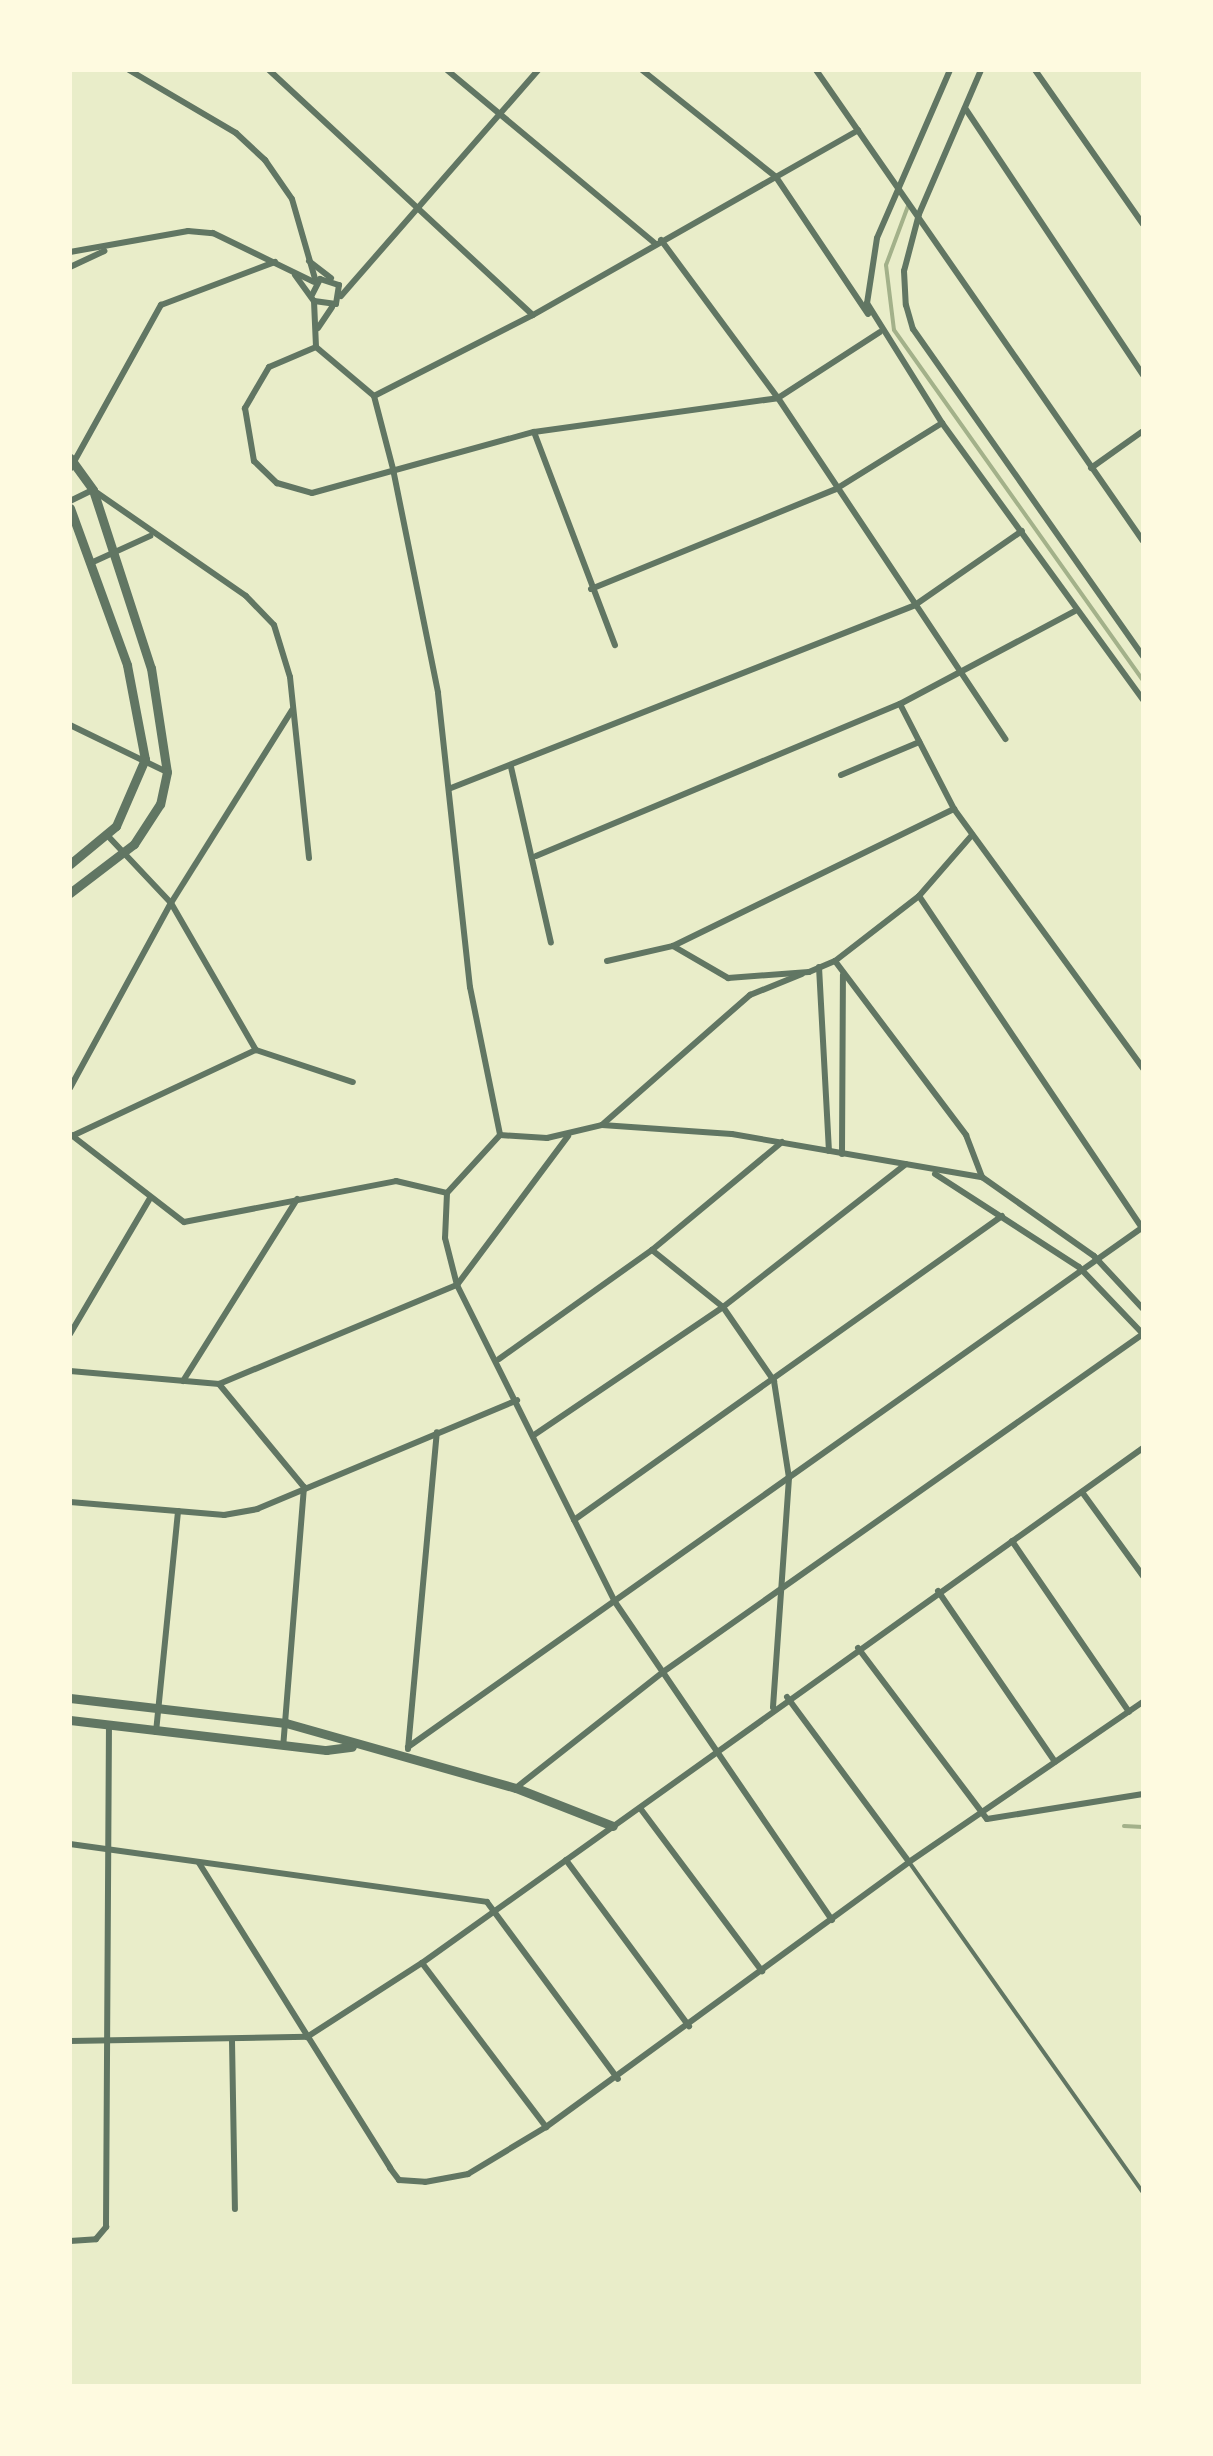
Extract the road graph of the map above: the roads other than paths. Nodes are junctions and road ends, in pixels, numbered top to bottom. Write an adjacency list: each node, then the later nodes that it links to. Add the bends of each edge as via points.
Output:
1 (129, 70): 21 (street, via 236,132 265,160 292,200)
2 (270, 70): 15 (street)
3 (447, 70): 11 (street)
4 (538, 70): 11 (street)
5 (642, 70): 13 (street)
6 (816, 70): 12 (street)
7 (950, 70): 14 (street)
8 (981, 70): 10 (street)
9 (1035, 70): 17 (street)
10 (964, 107): 16 (street); 35 (street)
11 (500, 115): 15 (street); 18 (street)
12 (858, 130): 13 (street); 14 (street)
13 (776, 176): 18 (street); 33 (street)
14 (901, 189): 16 (street); 33 (street, via 877,238 867,284)
15 (419, 209): 25 (street); 31 (street)
16 (919, 214): 43 (street); 56 (street, via 904,271 914,329)
17 (1143, 224)
18 (658, 241): 31 (street); 37 (street)
19 (109, 248): 20 (street); 22 (street, via 169,233 213,233); 23 (street)
20 (70, 252)
21 (308, 260): 26 (street); 27 (street)
22 (275, 262): 24 (street); 41 (street, via 161,305)
23 (70, 267)
24 (295, 274): 27 (street); 29 (street)
25 (358, 278): 26 (street); 28 (street)
26 (334, 280): 27 (street); 28 (street)
27 (316, 282): 29 (street)
28 (341, 296): 30 (street)
29 (313, 299): 30 (street); 32 (street)
30 (332, 307): 32 (street)
31 (533, 315): 36 (street)
32 (317, 330): 34 (street)
33 (880, 332): 37 (street); 38 (street)
34 (316, 346): 36 (street); 42 (street, via 269,367 250,393 246,430 254,461 277,483 312,493)
35 (1143, 375)
36 (374, 396): 42 (street)
37 (778, 398): 40 (street); 44 (street)
38 (942, 423): 44 (street); 47 (street)
39 (1143, 431): 43 (street)
40 (534, 432): 42 (street); 52 (street)
41 (72, 463): 45 (street)
42 (393, 468): 68 (street)
43 (1091, 468): 49 (street)
44 (836, 489): 52 (street); 53 (street)
45 (93, 490): 46 (street); 48 (street); 50 (street)
46 (70, 504): 51 (street)
47 (1022, 531): 53 (street); 54 (street)
48 (150, 536): 50 (street); 60 (street, via 246,596 274,625 285,649)
49 (1143, 541)
50 (115, 555): 51 (street); 66 (street, via 151,668)
51 (94, 562): 64 (street, via 128,665)
52 (590, 590): 55 (street)
53 (915, 605): 57 (street); 65 (street)
54 (1077, 610): 57 (street); 58 (street)
55 (615, 646)
56 (1143, 656)
57 (961, 674): 59 (street); 62 (street)
58 (1143, 700)
59 (900, 704): 63 (street); 73 (street)
60 (292, 710): 74 (street); 78 (street)
61 (70, 724): 64 (street)
62 (1005, 740)
63 (919, 742): 67 (street); 69 (street)
64 (146, 760): 66 (street); 70 (street, via 134,796)
65 (511, 767): 68 (street); 73 (street)
66 (167, 772): 72 (street, via 160,804)
67 (841, 775)
68 (451, 788): 92 (street, via 470,987)
69 (954, 809): 71 (street); 80 (street)
70 (107, 835): 72 (street); 75 (street)
71 (972, 835): 77 (street); 87 (street)
72 (125, 854): 76 (street); 78 (street)
73 (536, 856): 79 (street)
74 (309, 858)
75 (70, 864)
76 (70, 893)
77 (919, 896): 82 (street); 104 (street)
78 (170, 903): 86 (street); 89 (street)
79 (551, 943)
80 (673, 946): 81 (street); 84 (street, via 728,978)
81 (606, 961)
82 (835, 961): 83 (street); 85 (street)
83 (819, 968): 84 (street); 95 (street)
84 (810, 972): 90 (street, via 750,994)
85 (842, 972): 96 (street); 99 (street, via 966,1136)
86 (256, 1050): 88 (street); 91 (street)
87 (1143, 1068)
88 (353, 1082)
89 (70, 1088)
90 (602, 1125): 93 (street); 94 (street)
91 (71, 1135): 101 (street)
92 (500, 1135): 93 (street); 100 (street)
93 (569, 1135): 108 (street)
94 (783, 1142): 95 (street); 105 (street)
95 (829, 1151): 96 (street)
96 (842, 1154): 97 (street)
97 (906, 1163): 98 (street); 109 (street)
98 (930, 1171): 99 (street); 103 (street)
99 (982, 1177): 106 (street)
100 (447, 1193): 102 (street, via 396,1181); 108 (street, via 444,1238)
101 (150, 1198): 102 (street, via 184,1222); 111 (street)
102 (298, 1198): 115 (street)
103 (1002, 1216): 107 (street); 116 (street)
104 (1142, 1227): 106 (street)
105 (652, 1250): 109 (street); 113 (street)
106 (1094, 1256): 107 (street); 110 (street)
107 (1078, 1267): 112 (street); 122 (street)
108 (457, 1285): 113 (street); 117 (street)
109 (723, 1306): 116 (street); 120 (street)
110 (1143, 1308)
111 (70, 1334)
112 (1143, 1334): 130 (street)
113 (499, 1359): 118 (street)
114 (70, 1371): 115 (street)
115 (183, 1381): 117 (street)
116 (774, 1381): 122 (street); 127 (street)
117 (219, 1384): 123 (street)
118 (516, 1400): 119 (street); 120 (street)
119 (437, 1432): 123 (street); 147 (street)
120 (534, 1435): 127 (street)
121 (1143, 1448): 124 (street)
122 (789, 1478): 130 (street); 132 (street)
123 (304, 1487): 126 (street, via 240,1513); 142 (street)
124 (1082, 1492): 128 (street); 129 (street)
125 (70, 1502): 126 (street)
126 (178, 1511): 139 (street)
127 (574, 1520): 132 (street)
128 (1012, 1541): 131 (street); 140 (street)
129 (1143, 1576)
130 (786, 1588): 134 (street); 138 (street)
131 (938, 1591): 133 (street); 149 (street)
132 (615, 1602): 134 (street); 147 (street)
133 (858, 1648): 135 (street); 153 (street)
134 (663, 1672): 148 (street); 150 (street)
135 (787, 1697): 138 (street); 158 (street)
136 (70, 1698): 139 (street)
137 (1143, 1702): 140 (street)
138 (773, 1708): 148 (street)
139 (160, 1710): 142 (street); 144 (street)
140 (1129, 1712): 149 (street)
141 (70, 1720): 143 (street)
142 (286, 1724): 145 (street); 146 (street)
143 (108, 1728): 144 (street); 156 (street)
144 (156, 1732): 145 (street)
145 (283, 1746): 146 (street)
146 (354, 1746): 147 (street)
147 (407, 1751): 150 (street)
148 (716, 1755): 152 (street); 161 (street)
149 (1055, 1762): 153 (street)
150 (516, 1788): 154 (street)
151 (1143, 1794): 153 (street, via 1003,1820)
152 (640, 1808): 154 (street); 163 (street)
153 (982, 1816): 158 (street)
154 (612, 1826): 157 (street)
155 (70, 1844): 156 (street)
156 (104, 1849): 159 (street); 167 (street)
157 (566, 1860): 160 (street); 164 (street)
158 (909, 1862): 161 (street); 171 (lane)
159 (199, 1863): 160 (street, via 456,1894); 165 (street)
160 (496, 1908): 162 (street); 169 (street)
161 (832, 1920): 163 (street)
162 (422, 1963): 165 (street); 170 (street)
163 (762, 1971): 164 (street)
164 (689, 2026): 169 (street)
165 (307, 2036): 168 (street); 170 (street, via 399,2180 468,2174)
166 (70, 2041): 167 (street)
167 (110, 2041): 168 (street); 173 (street, via 106,2227 100,2237)
168 (232, 2041): 172 (street)
169 (618, 2078): 170 (street)
170 (546, 2127)
171 (1143, 2193)
172 (236, 2209)
173 (70, 2242)

